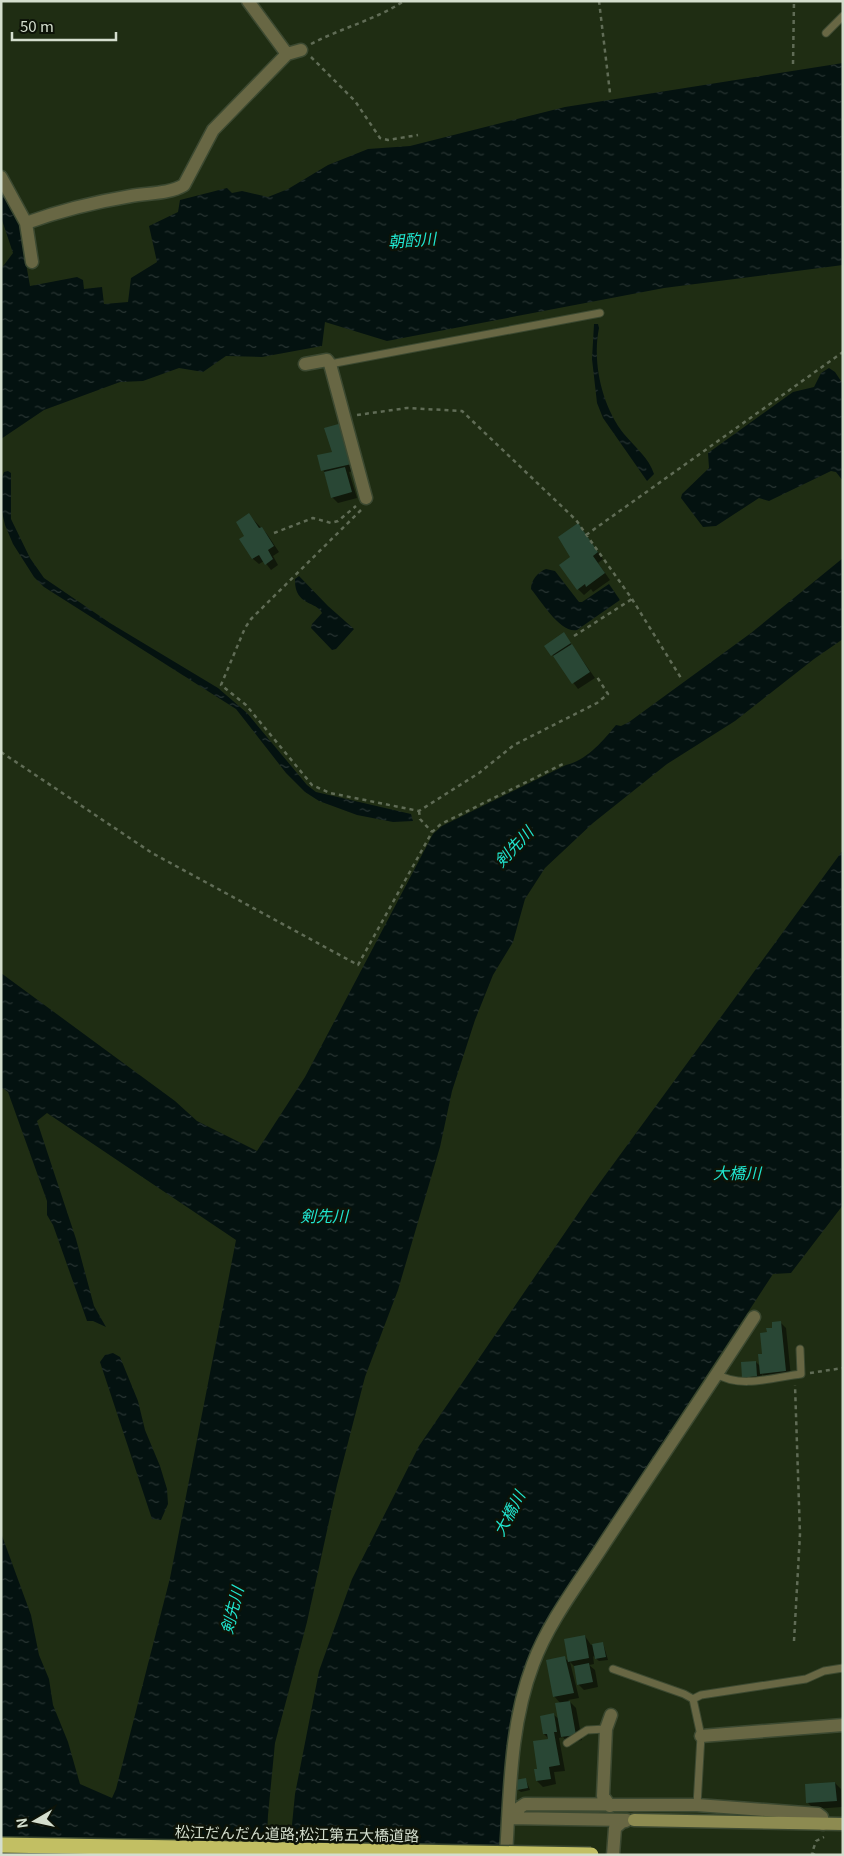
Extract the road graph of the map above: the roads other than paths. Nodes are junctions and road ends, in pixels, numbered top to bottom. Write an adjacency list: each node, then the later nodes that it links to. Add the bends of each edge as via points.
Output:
1 (248, 1): 5 (street)
2 (843, 16): 3 (lane)
3 (826, 34)
4 (302, 50): 5 (street)
5 (288, 54): 7 (street, via 214,130 184,185 174,190 58,212)
6 (1, 177): 7 (street)
7 (26, 223): 8 (street)
8 (32, 262)
9 (600, 313): 11 (lane)
10 (305, 364): 11 (street, via 327,360)
11 (330, 364): 12 (street)
12 (365, 503)
13 (754, 1317): 15 (street)
14 (800, 1349): 15 (lane, via 798,1374 744,1381 728,1380)
15 (717, 1374): 26 (street, via 540,1647 521,1706 514,1751)
16 (613, 1668): 18 (lane)
17 (843, 1668): 18 (lane, via 824,1671 806,1679 701,1695)
18 (693, 1699): 22 (lane)
19 (610, 1715): 21 (street)
20 (843, 1725): 22 (street)
21 (606, 1729): 23 (lane, via 587,1730); 25 (street, via 603,1796)
22 (701, 1736): 24 (lane)
23 (567, 1743)
24 (697, 1805): 25 (street); 29 (street, via 818,1814)
25 (610, 1806): 26 (street, via 525,1804)
26 (512, 1818): 27 (street); 31 (street)
27 (630, 1820): 29 (street); 33 (street, via 614,1828)
28 (843, 1824): 29 (street)
29 (824, 1830)
30 (1, 1846): 32 (highway, 松江だんだん道路;松江第五大橋道路, bridge)
31 (506, 1855)
32 (592, 1855)
33 (613, 1855)

